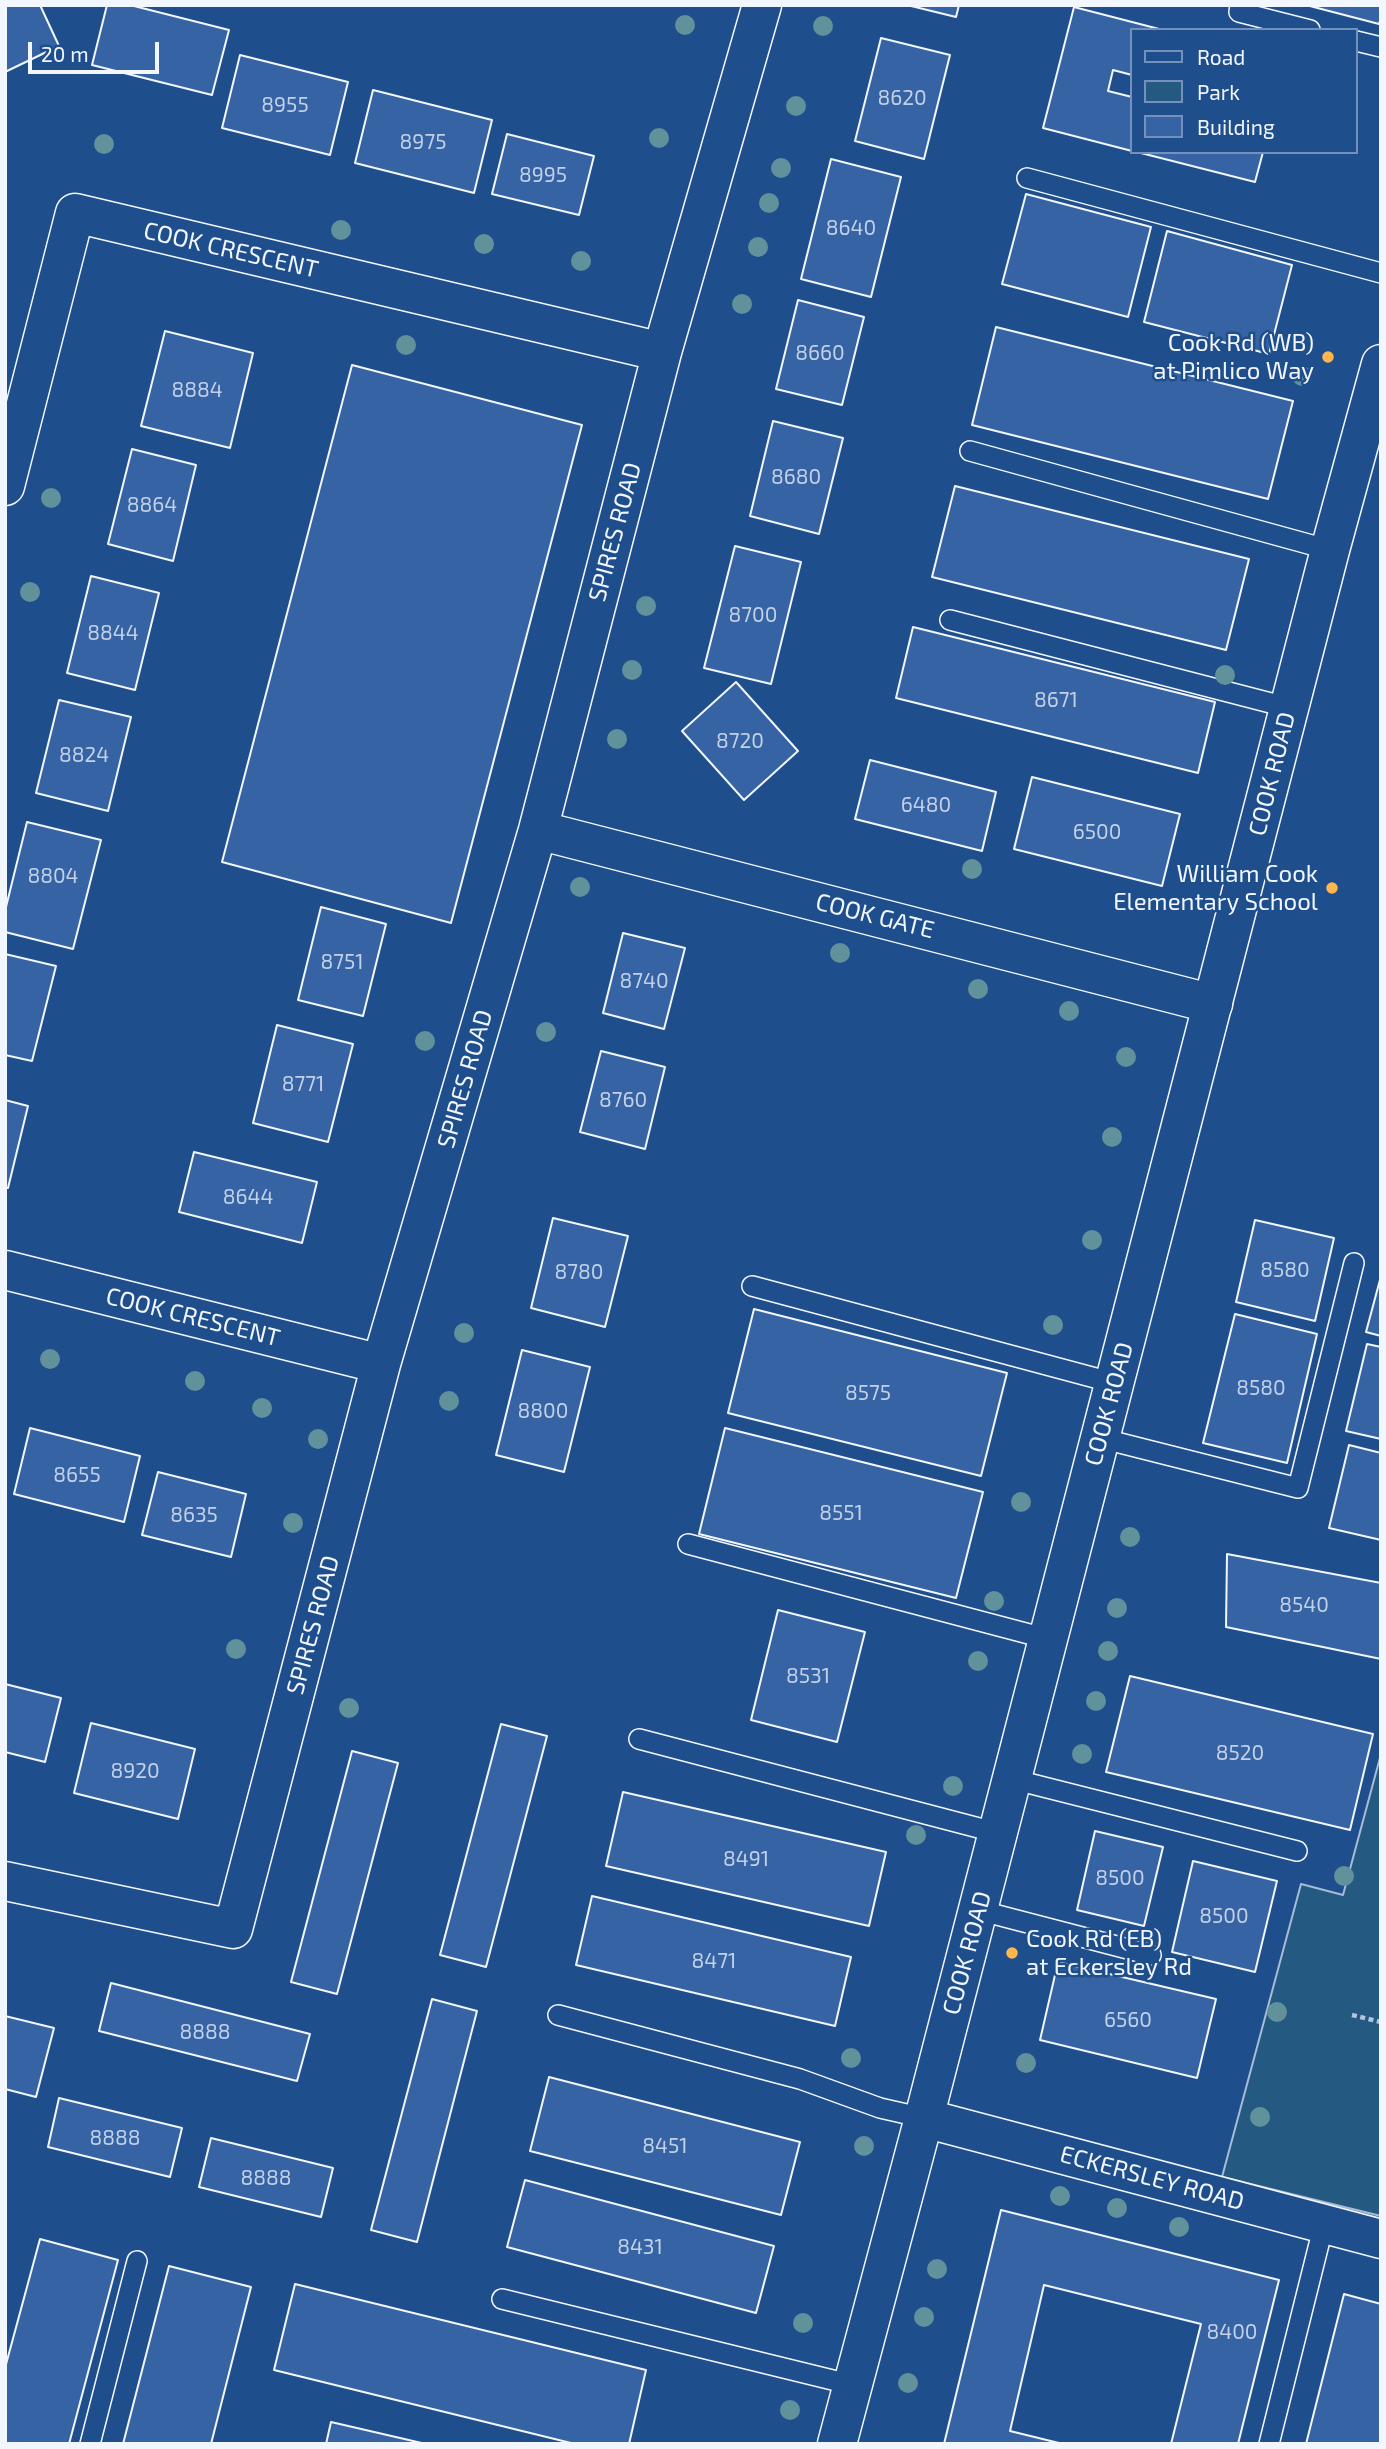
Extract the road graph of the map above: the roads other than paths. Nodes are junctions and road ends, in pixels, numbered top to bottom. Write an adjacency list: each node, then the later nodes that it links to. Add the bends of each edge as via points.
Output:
1 (762, 5): 8 (street, SPIRES ROAD)
2 (1240, 5): 3 (lane, via 1239,12)
3 (1302, 28)
4 (1358, 41): 5 (lane)
5 (1381, 47)
6 (1027, 178): 7 (lane)
7 (1381, 273)
8 (662, 352): 11 (street, COOK CRESCENT, via 75,213); 15 (street, SPIRES ROAD)
9 (1381, 364): 12 (street, COOK ROAD)
10 (970, 452): 12 (lane)
11 (5, 486)
12 (1330, 550): 14 (street, COOK ROAD)
13 (950, 620): 14 (lane)
14 (1290, 708): 16 (street, COOK ROAD)
15 (538, 830): 16 (street, COOK GATE); 20 (street, SPIRES ROAD)
16 (1213, 1004): 21 (street, COOK ROAD)
17 (1354, 1263): 22 (lane, via 1298,1488)
18 (5, 1270): 20 (street, COOK CRESCENT)
19 (752, 1286): 21 (lane)
20 (381, 1364): 29 (street, SPIRES ROAD, via 233,1929)
21 (1114, 1383): 22 (street, COOK ROAD)
22 (1100, 1438): 24 (street, COOK ROAD)
23 (688, 1545): 24 (lane)
24 (1048, 1639): 26 (street, COOK ROAD)
25 (639, 1739): 27 (lane)
26 (1012, 1779): 27 (street, COOK ROAD); 28 (lane)
27 (998, 1833): 30 (street, COOK ROAD)
28 (1297, 1851)
29 (5, 1881)
30 (978, 1910): 31 (lane); 33 (street, COOK ROAD)
31 (1151, 1955)
32 (558, 2015): 33 (lane, via 800,2079 880,2108)
33 (924, 2118): 34 (street, ECKERSLEY ROAD); 38 (street, COOK ROAD)
34 (1324, 2224): 35 (street, ECKERSLEY ROAD); 41 (lane)
35 (1381, 2239)
36 (137, 2261): 39 (lane)
37 (502, 2299): 38 (lane)
38 (853, 2385): 40 (street, COOK ROAD)
39 (90, 2444)
40 (837, 2444)
41 (1269, 2444)

